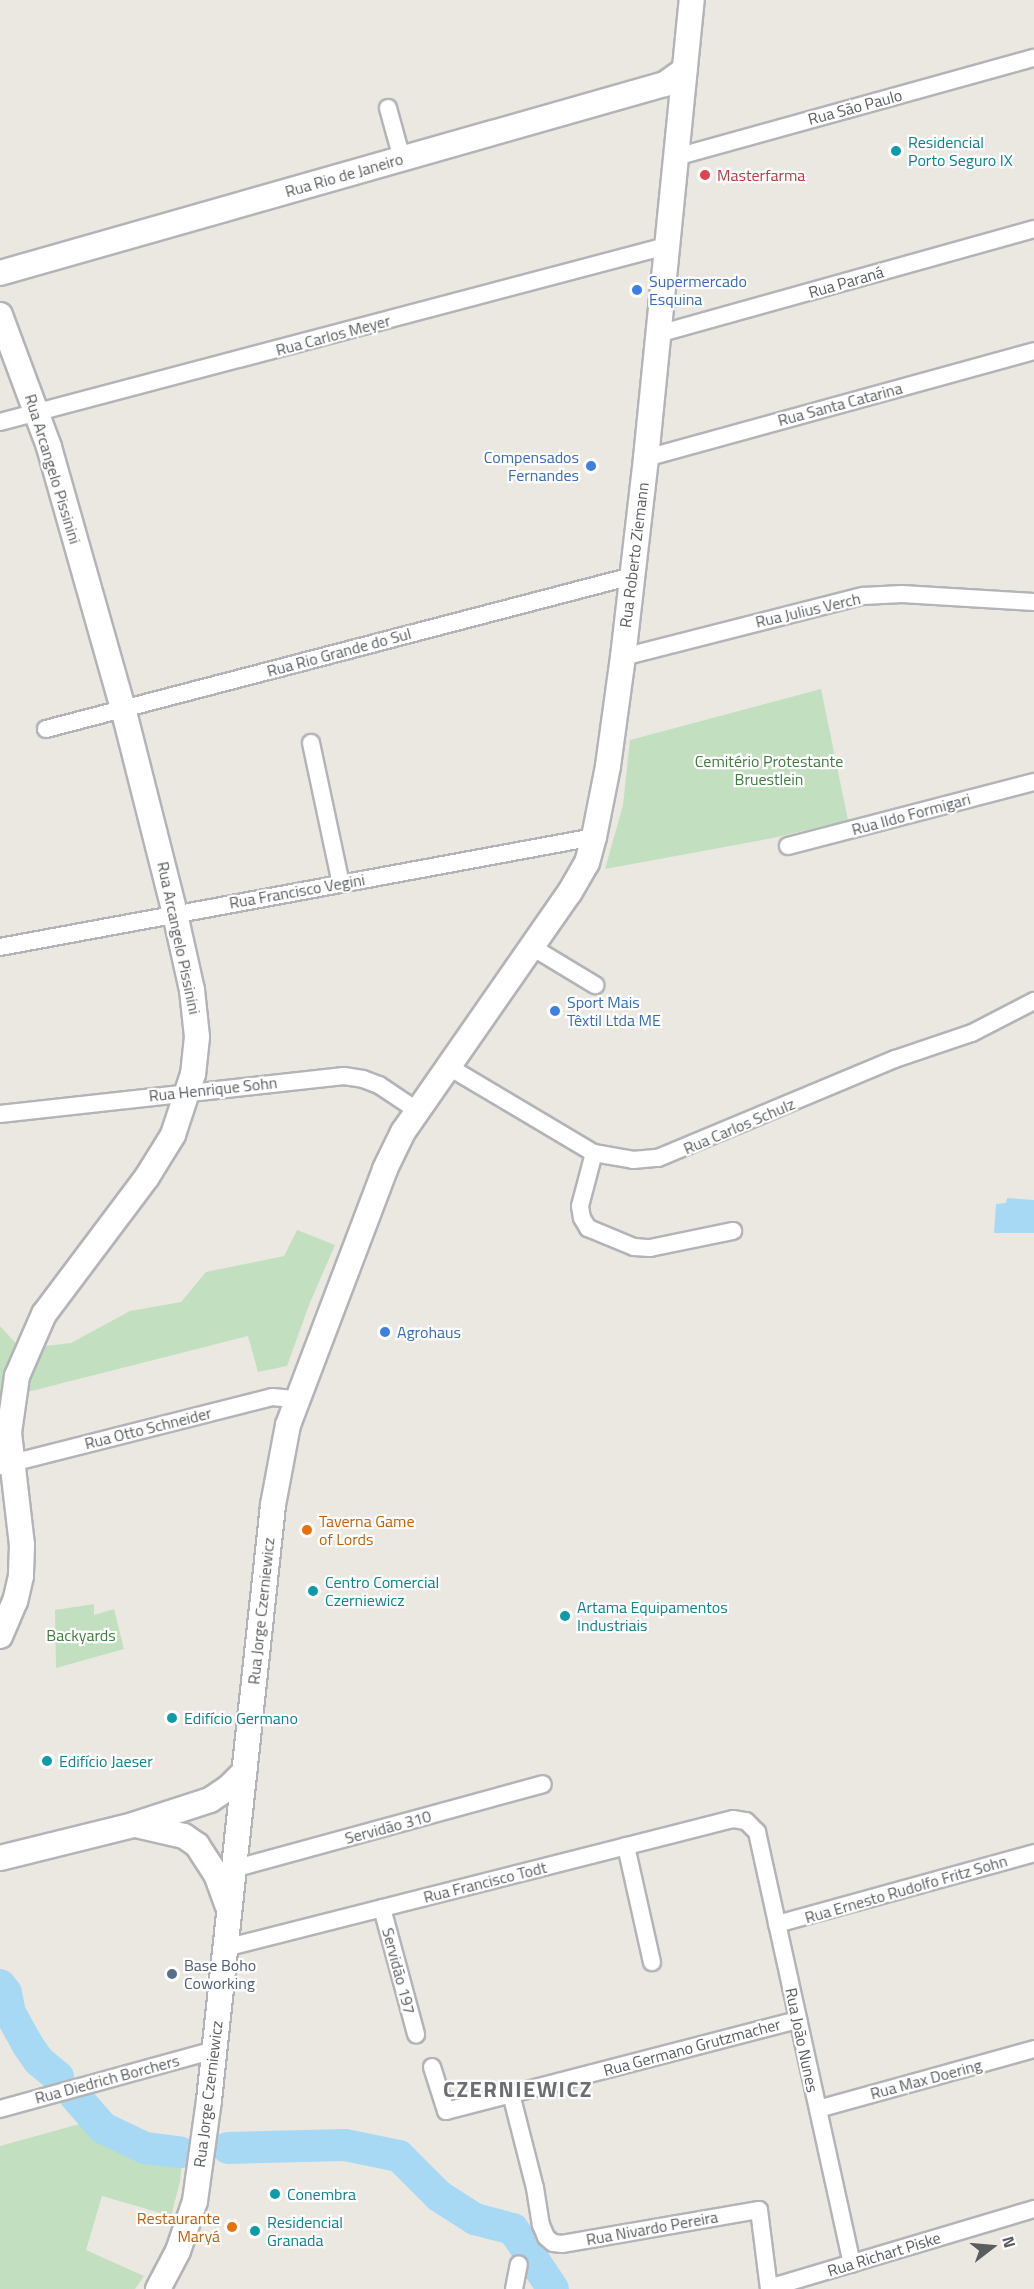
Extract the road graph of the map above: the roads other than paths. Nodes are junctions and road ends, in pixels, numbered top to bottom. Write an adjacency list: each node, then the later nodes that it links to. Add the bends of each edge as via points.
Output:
1 (692, 0): 3 (main road, Rua Roberto Ziemann)
2 (1034, 58): 5 (street, Rua São Paulo)
3 (684, 70): 5 (main road, Rua Roberto Ziemann); 6 (main road, Rua Rio de Janeiro, via 665,84)
4 (388, 108): 6 (street)
5 (676, 157): 8 (main road, Rua Roberto Ziemann)
6 (402, 159): 9 (main road, Rua Rio de Janeiro)
7 (1034, 229): 11 (street, Rua Paraná)
8 (666, 246): 11 (main road, Rua Roberto Ziemann); 13 (street, Rua Carlos Meyer)
9 (0, 273)
10 (0, 315): 13 (main road, Rua Arcangelo Pissinini)
11 (658, 334): 15 (main road, Rua Roberto Ziemann)
12 (1034, 351): 15 (street, Rua Santa Catarina)
13 (37, 412): 14 (street, Rua Carlos Meyer); 19 (main road, Rua Arcangelo Pissinini)
14 (0, 422)
15 (646, 458): 16 (main road, Rua Roberto Ziemann)
16 (632, 576): 18 (main road, Rua Roberto Ziemann); 19 (street, Rua Rio Grande do Sul)
17 (1034, 602): 18 (street, Rua Julius Verch, via 902,594 863,596)
18 (622, 657): 23 (main road, Rua Roberto Ziemann)
19 (123, 708): 20 (street, Rua Rio Grande do Sul); 26 (main road, Rua Arcangelo Pissinini)
20 (46, 729)
21 (311, 743): 25 (street)
22 (1034, 782): 24 (street, Rua Ildo Formigari)
23 (594, 837): 25 (street, Rua Francisco Vegini); 28 (main road, Rua Roberto Ziemann, via 581,873)
24 (788, 846)
25 (341, 884): 26 (street, Rua Francisco Vegini)
26 (175, 914): 27 (street, Rua Francisco Vegini); 32 (main road, Rua Arcangelo Pissinini, via 196,1021 196,1056)
27 (0, 946)
28 (532, 947): 29 (street); 31 (main road, Rua Roberto Ziemann)
29 (595, 985)
30 (1034, 1001): 35 (street, Rua Carlos Schulz, via 972,1033 895,1059 680,1151 633,1160)
31 (448, 1067): 33 (main road, Rua Jorge Czerniewicz); 35 (street, Rua Carlos Schulz)
32 (188, 1092): 33 (street, Rua Henrique Sohn, via 344,1076 379,1085); 34 (street, Rua Henrique Sohn); 38 (main road, Rua Arcangelo Pissinini, via 173,1135 156,1165 35,1329 14,1389)
33 (418, 1111): 37 (main road, Rua Jorge Czerniewicz, via 385,1169)
34 (0, 1114)
35 (594, 1153): 36 (street, via 580,1206 588,1228 634,1247 650,1248)
36 (733, 1231)
37 (297, 1399): 38 (street, Rua Otto Schneider, via 272,1397); 40 (main road, Rua Jorge Czerniewicz, via 282,1449 273,1505)
38 (5, 1465): 39 (main road, Rua Arcangelo Pissinini, via 22,1545 15,1601)
39 (0, 1636)
40 (244, 1772): 43 (main road, via 210,1800); 47 (main road, Rua Jorge Czerniewicz)
41 (543, 1784): 47 (street, Servidão 310)
42 (746, 1821): 44 (street, Rua Francisco Todt, via 733,1819); 50 (street, Rua João Nunes, via 757,1832)
43 (133, 1825): 46 (main road); 49 (main road, via 184,1836 197,1845 216,1874)
44 (626, 1846): 48 (street, Rua Francisco Todt); 52 (street)
45 (1034, 1853): 50 (street, Rua Ernesto Rudolfo Fritz Sohn)
46 (0, 1858)
47 (234, 1869): 49 (main road, Rua Jorge Czerniewicz)
48 (382, 1908): 51 (street, Rua Francisco Todt); 54 (street, Servidão 197)
49 (229, 1911): 51 (main road, Rua Jorge Czerniewicz)
50 (777, 1924): 53 (street, Rua João Nunes)
51 (225, 1948): 56 (main road, Rua Jorge Czerniewicz)
52 (652, 1962)
53 (798, 2020): 58 (street, Rua Germano Grutzmacher); 60 (street, Rua João Nunes)
54 (416, 2034)
55 (1034, 2049): 60 (street, Rua Max Doering)
56 (214, 2050): 59 (street, Rua Diedrich Borchers); 64 (main road, Rua Jorge Czerniewicz, via 195,2201 178,2251)
57 (432, 2067): 58 (street, Rua Germano Grutzmacher, via 446,2112)
58 (512, 2094): 66 (street, Rua Nivardo Pereira, via 546,2237 553,2243 759,2210)
59 (0, 2109)
60 (818, 2109): 63 (street, Rua João Nunes)
61 (1034, 2209): 63 (street, Rua Richart Piske)
62 (519, 2264): 65 (street)
63 (852, 2264): 66 (street, Rua Richart Piske)
64 (158, 2289)
65 (514, 2289)
66 (769, 2289)

